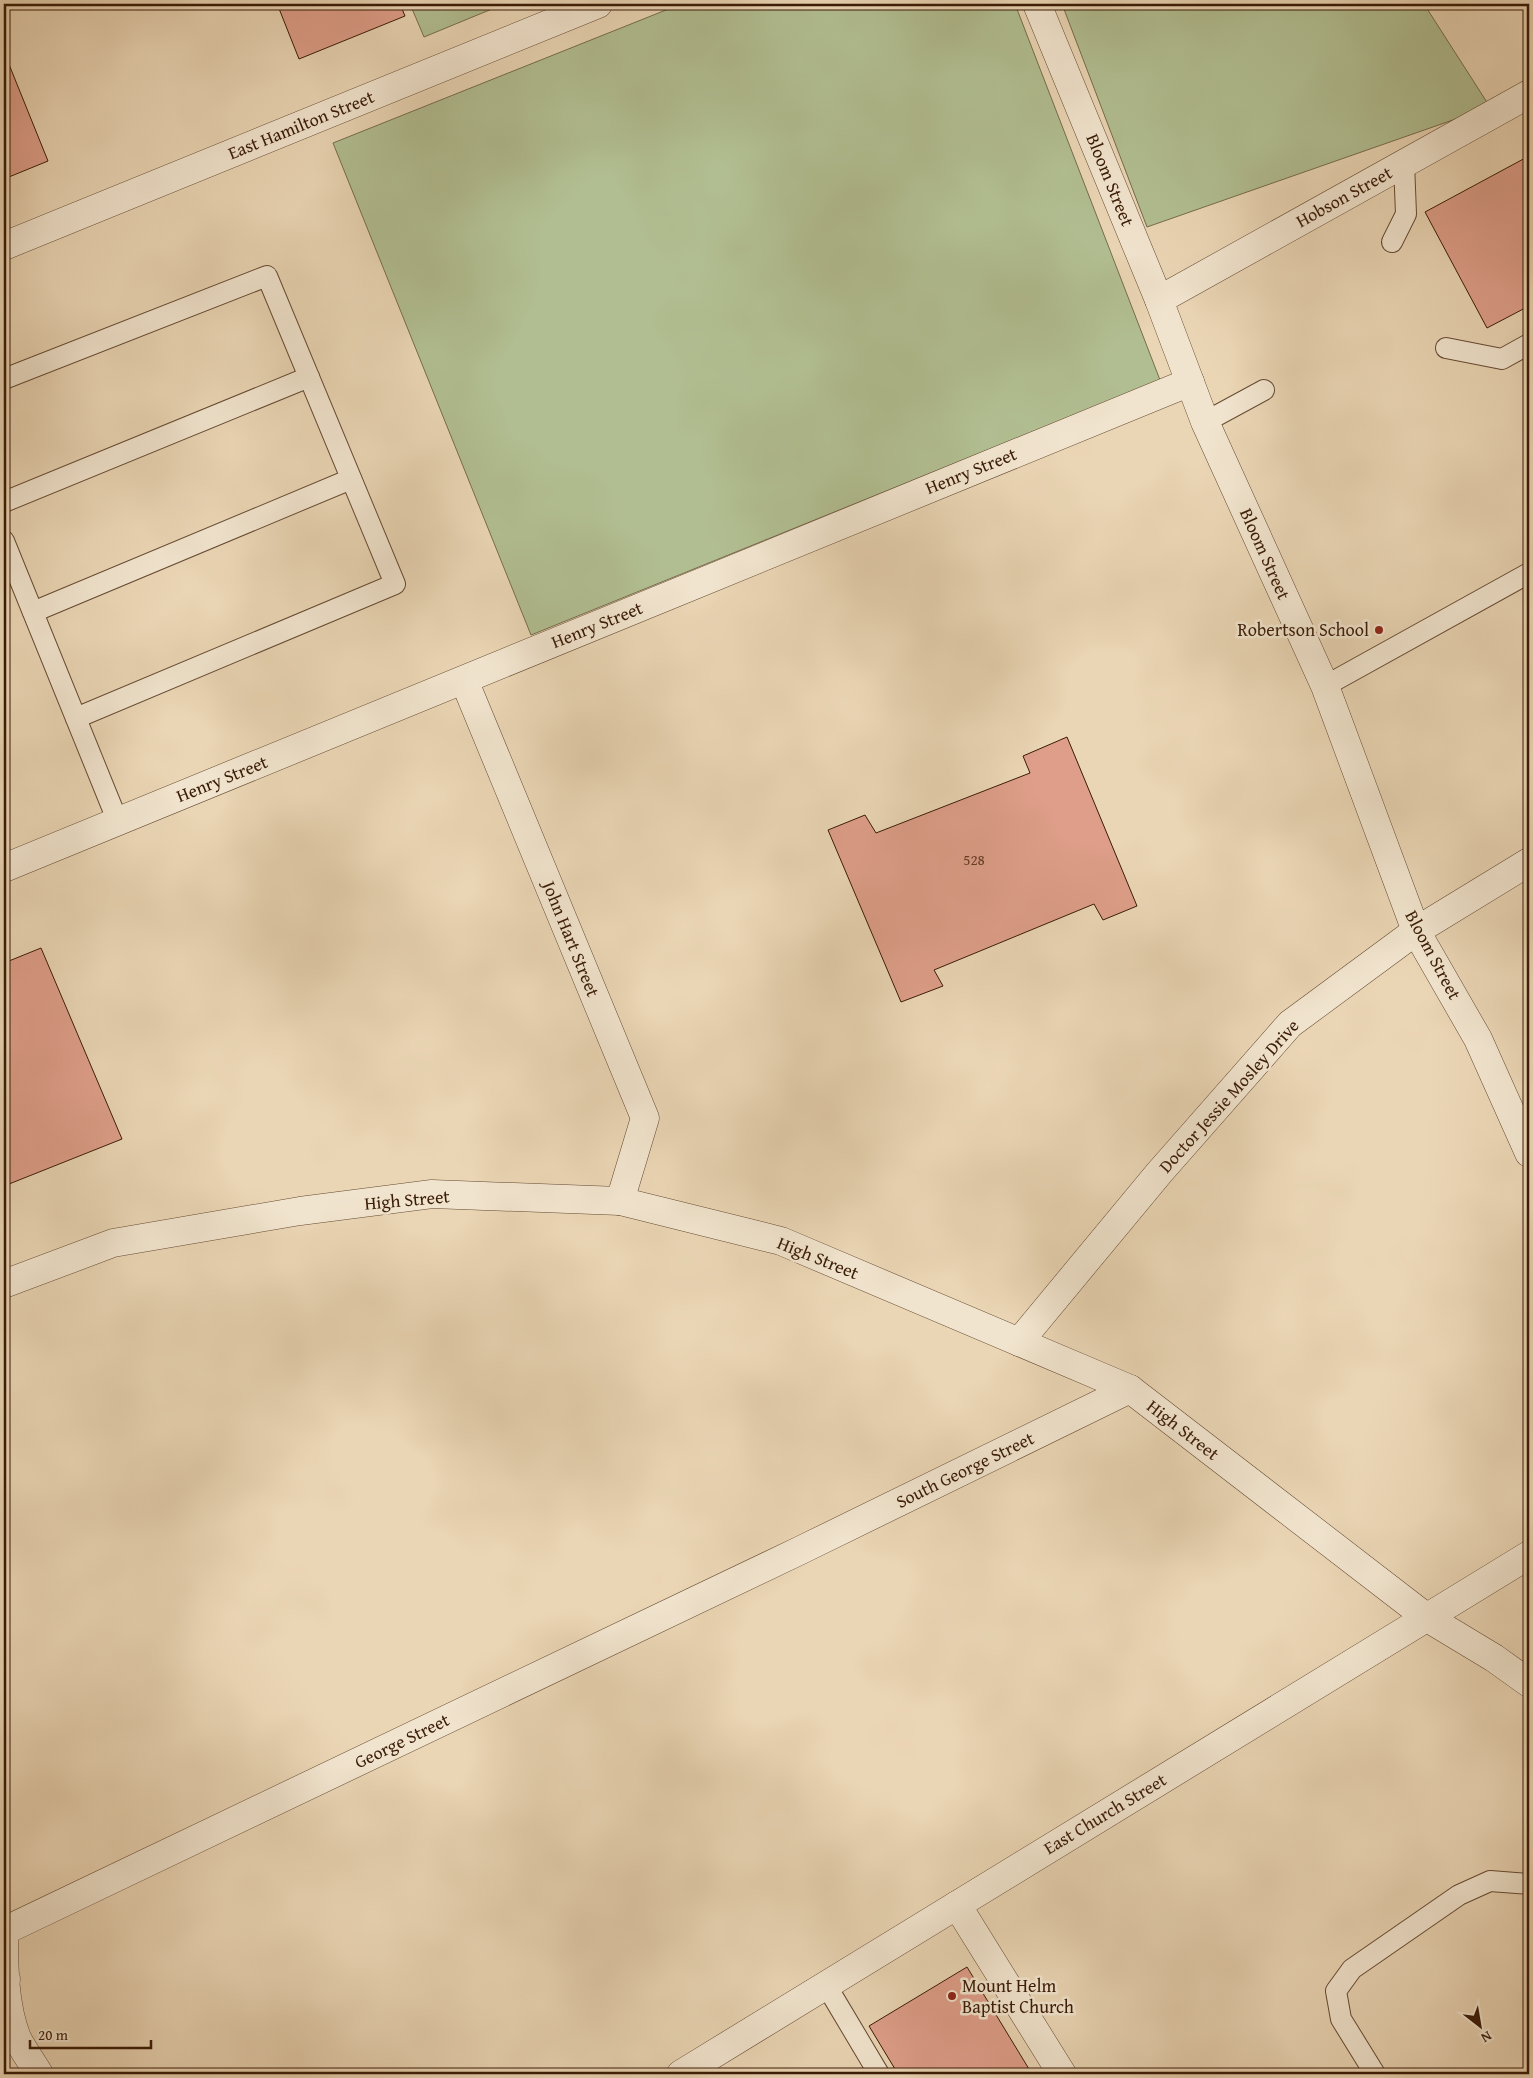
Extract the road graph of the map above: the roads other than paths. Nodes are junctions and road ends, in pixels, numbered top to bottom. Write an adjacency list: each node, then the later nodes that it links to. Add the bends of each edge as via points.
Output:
1 (598, 4): 6 (street, East Hamilton Street)
2 (1037, 4): 7 (street, Bloom Street)
3 (1529, 94): 4 (street, Hobson Street)
4 (1404, 163): 5 (lane, via 1406,214); 7 (street, Hobson Street)
5 (1392, 242)
6 (4, 246)
7 (1160, 300): 12 (street, Bloom Street)
8 (1529, 344): 9 (lane, via 1502,359)
9 (1446, 348)
10 (309, 377): 11 (lane, via 267,276); 15 (lane); 16 (lane)
11 (4, 379)
12 (1190, 382): 14 (street, Bloom Street); 20 (street, Henry Street)
13 (1264, 390): 14 (lane)
14 (1205, 422): 21 (street, Bloom Street)
15 (351, 479): 19 (lane); 22 (lane, via 394,584)
16 (4, 502)
17 (4, 541): 19 (lane)
18 (1529, 573): 21 (lane)
19 (33, 612): 22 (lane)
20 (464, 680): 23 (street, Henry Street); 28 (street, John Hart Street, via 646,1118)
21 (1325, 686): 26 (street, Bloom Street)
22 (76, 718): 23 (lane)
23 (118, 822): 25 (street, Henry Street)
24 (1529, 862): 26 (street, Doctor Jessie Mosley Drive)
25 (4, 868)
26 (1416, 931): 27 (street, Bloom Street, via 1478,1039); 30 (street, Doctor Jessie Mosley Drive, via 1290,1024 1159,1173)
27 (1529, 1153)
28 (620, 1201): 29 (street, High Street, via 432,1194 300,1211 113,1243); 30 (street, High Street, via 781,1241)
29 (4, 1284)
30 (1019, 1342): 31 (street, High Street)
31 (1130, 1389): 32 (street, South George Street); 34 (street, High Street)
32 (800, 1550): 38 (street, George Street)
33 (1529, 1555): 34 (street, East Church Street)
34 (1426, 1617): 35 (street, High Street); 37 (street, East Church Street)
35 (1529, 1683)
36 (1529, 1884): 45 (lane, via 1490,1881 1460,1895 1352,1970 1336,1991 1341,2019)
37 (957, 1904): 40 (street, East Church Street); 44 (street)
38 (4, 1931): 39 (street)
39 (5, 1979): 42 (street, via 18,2039)
40 (826, 1986): 41 (street, East Church Street); 43 (lane)
41 (689, 2072)
42 (39, 2074)
43 (879, 2074)
44 (1062, 2074)
45 (1375, 2074)

